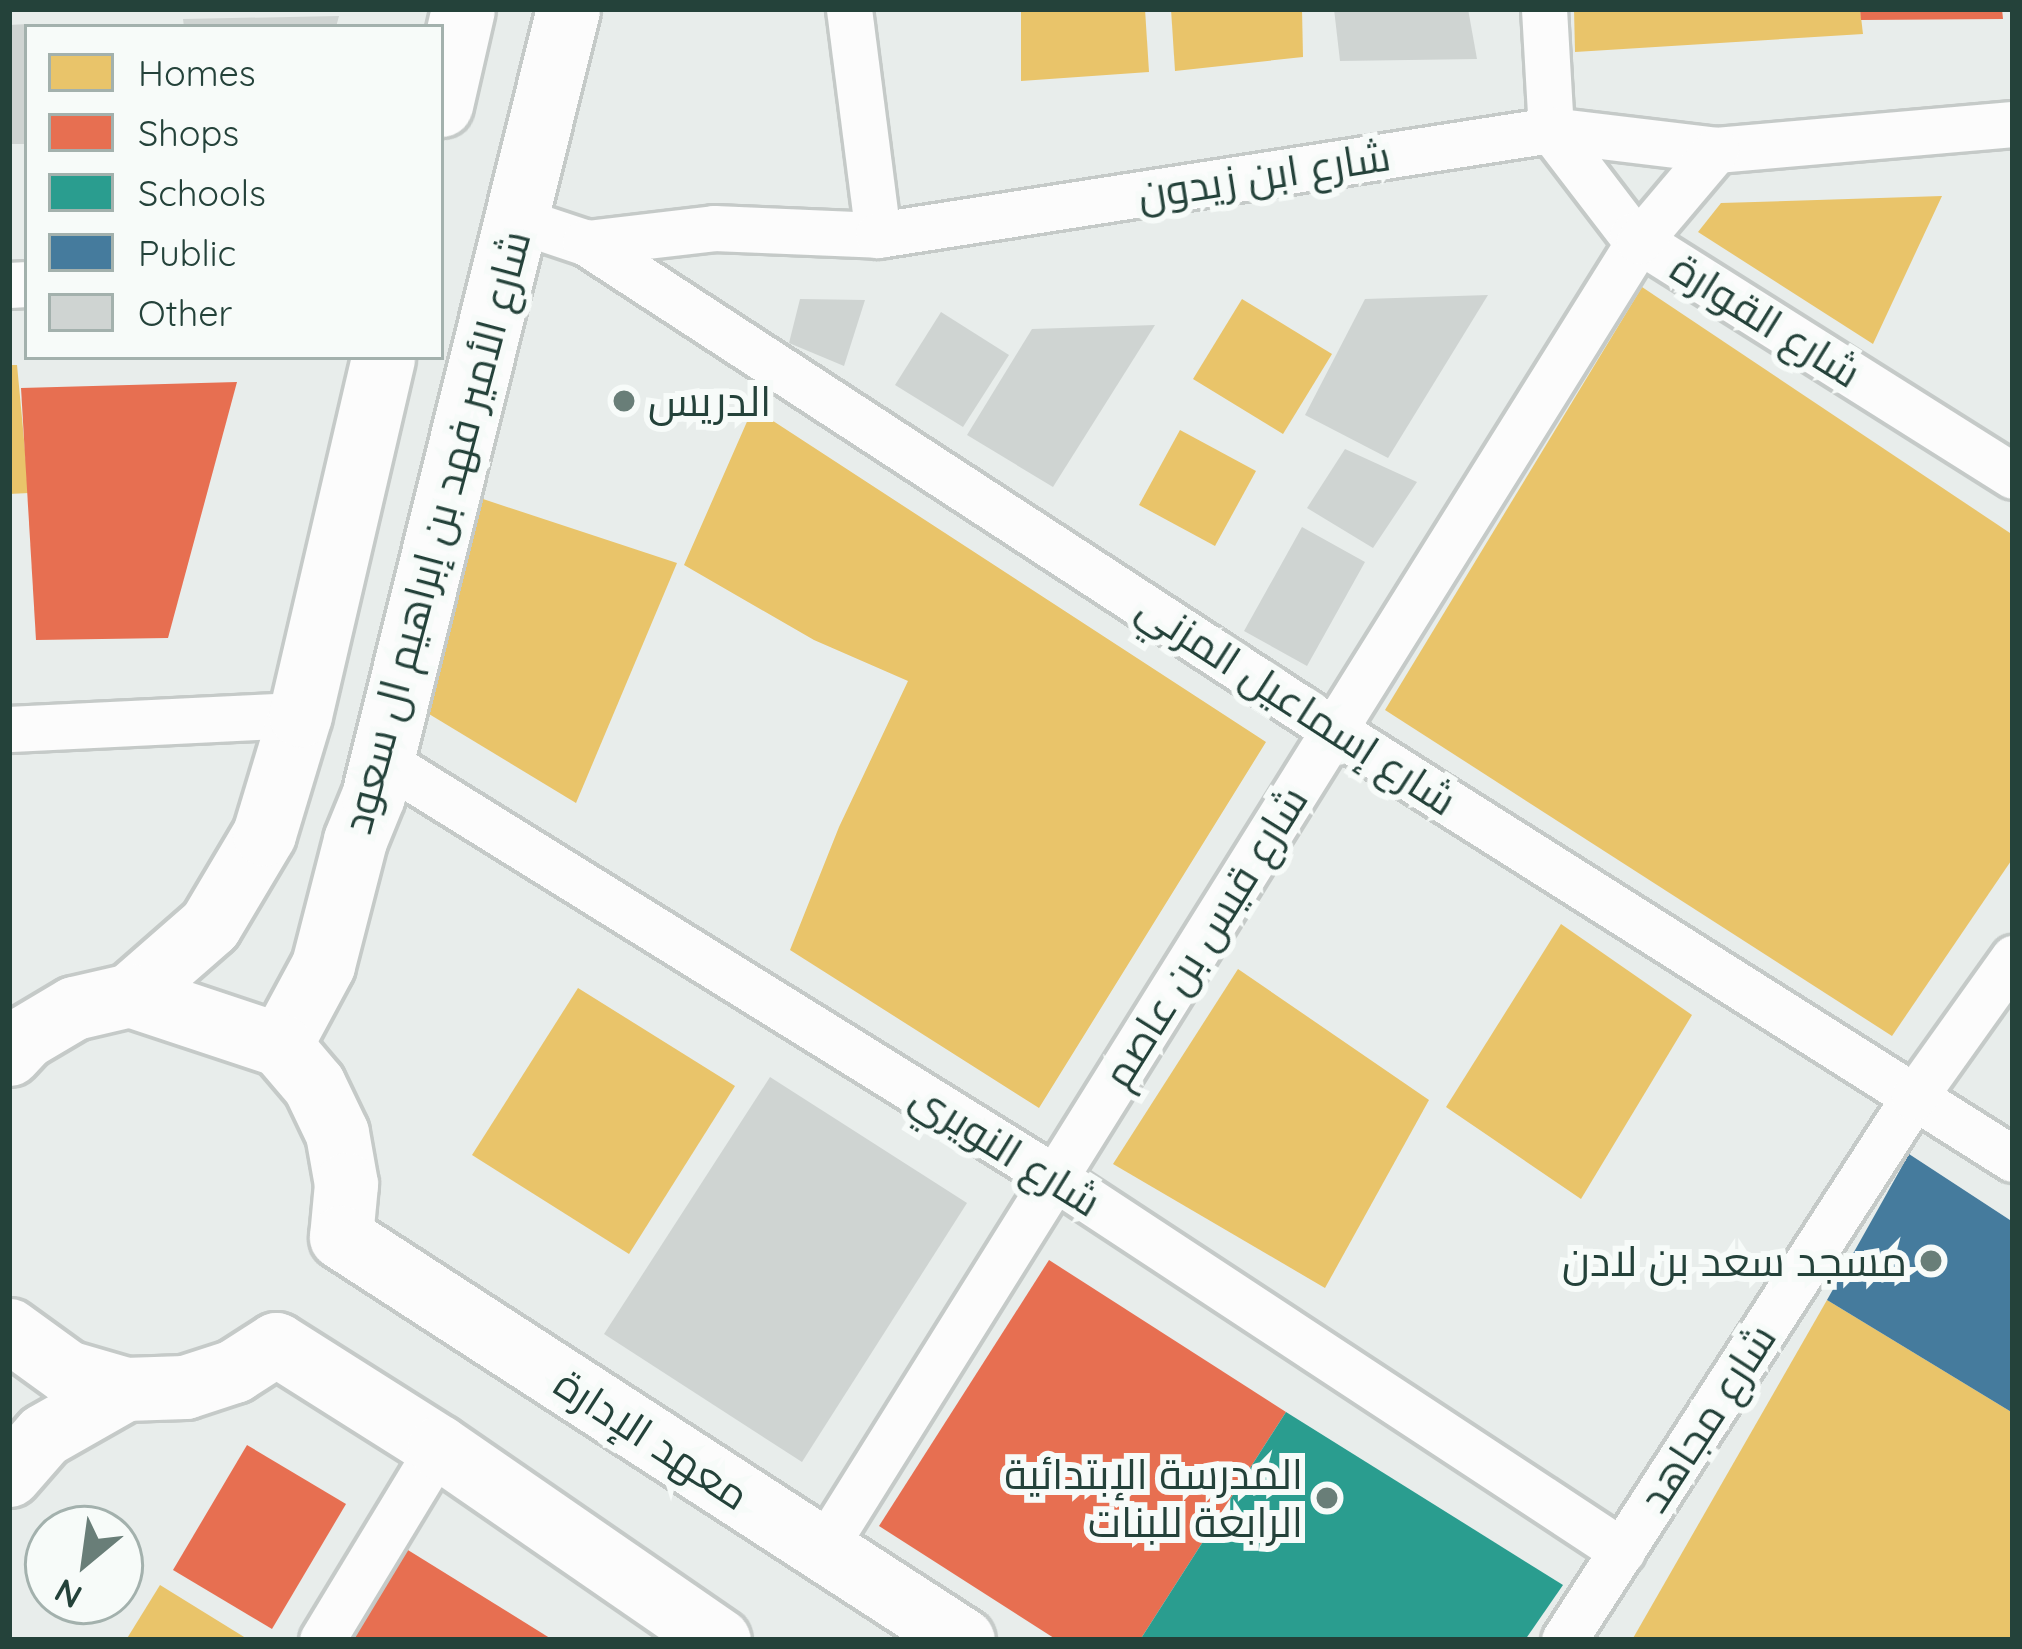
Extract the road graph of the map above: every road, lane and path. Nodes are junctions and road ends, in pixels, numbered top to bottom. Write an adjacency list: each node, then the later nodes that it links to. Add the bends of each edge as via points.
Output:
1 (463, 9): 5 (main road)
2 (568, 9): 9 (main road, شارع الأمير فهد بن إبراهيم ال سعود)
3 (849, 9): 10 (street)
4 (1544, 9): 7 (street)
5 (444, 91)
6 (2013, 124): 8 (street, شارع ابن زيدون)
7 (1551, 130): 8 (street, شارع ابن زيدون); 10 (street, شارع ابن زيدون); 11 (street, شارع القوارة)
8 (1716, 150): 11 (street, شارع قيس بن عاصم)
9 (518, 220): 12 (street, شارع ابن زيدون); 18 (main road, شارع الأمير فهد بن إبراهيم ال سعود)
10 (878, 235): 12 (street, شارع ابن زيدون, via 714,228)
11 (1639, 241): 14 (street, شارع القوارة); 17 (street, شارع قيس بن عاصم)
12 (585, 242): 17 (street, شارع إسماعيل المزني)
13 (382, 360): 15 (main road, شارع الأمير فهد بن إبراهيم ال سعود)
14 (2013, 476)
15 (300, 715): 16 (street); 20 (main road, شارع الأمير فهد بن إبراهيم ال سعود, via 241,881 210,925)
16 (9, 729)
17 (1334, 730): 23 (street, شارع إسماعيل المزني); 25 (street, شارع قيس بن عاصم)
18 (382, 760): 21 (main road, شارع الأمير فهد بن إبراهيم ال سعود, via 323,965); 25 (street, شارع النويري)
19 (2013, 958): 23 (street, شارع مجاهد)
20 (130, 995): 21 (main road); 22 (main road, شارع الأمير فهد بن إبراهيم ال سعود, via 74,1008)
21 (280, 1045): 31 (main road, معهد الإدارة, via 314,1085 337,1133 346,1184 341,1237)
22 (9, 1054)
23 (1914, 1097): 24 (street, شارع إسماعيل المزني); 30 (street, شارع مجاهد)
24 (2013, 1159)
25 (1055, 1178): 30 (street, شارع النويري); 31 (street, شارع قيس بن عاصم)
26 (9, 1330): 27 (main road, via 67,1372)
27 (125, 1389): 28 (main road, via 185,1387 234,1371 276,1344); 29 (main road, via 44,1435)
28 (439, 1447): 32 (street); 33 (main road)
29 (9, 1475)
30 (1622, 1550): 35 (street, شارع مجاهد)
31 (822, 1551): 34 (main road, معهد الإدارة)
32 (322, 1640)
33 (719, 1640)
34 (964, 1640)
35 (1564, 1640)

